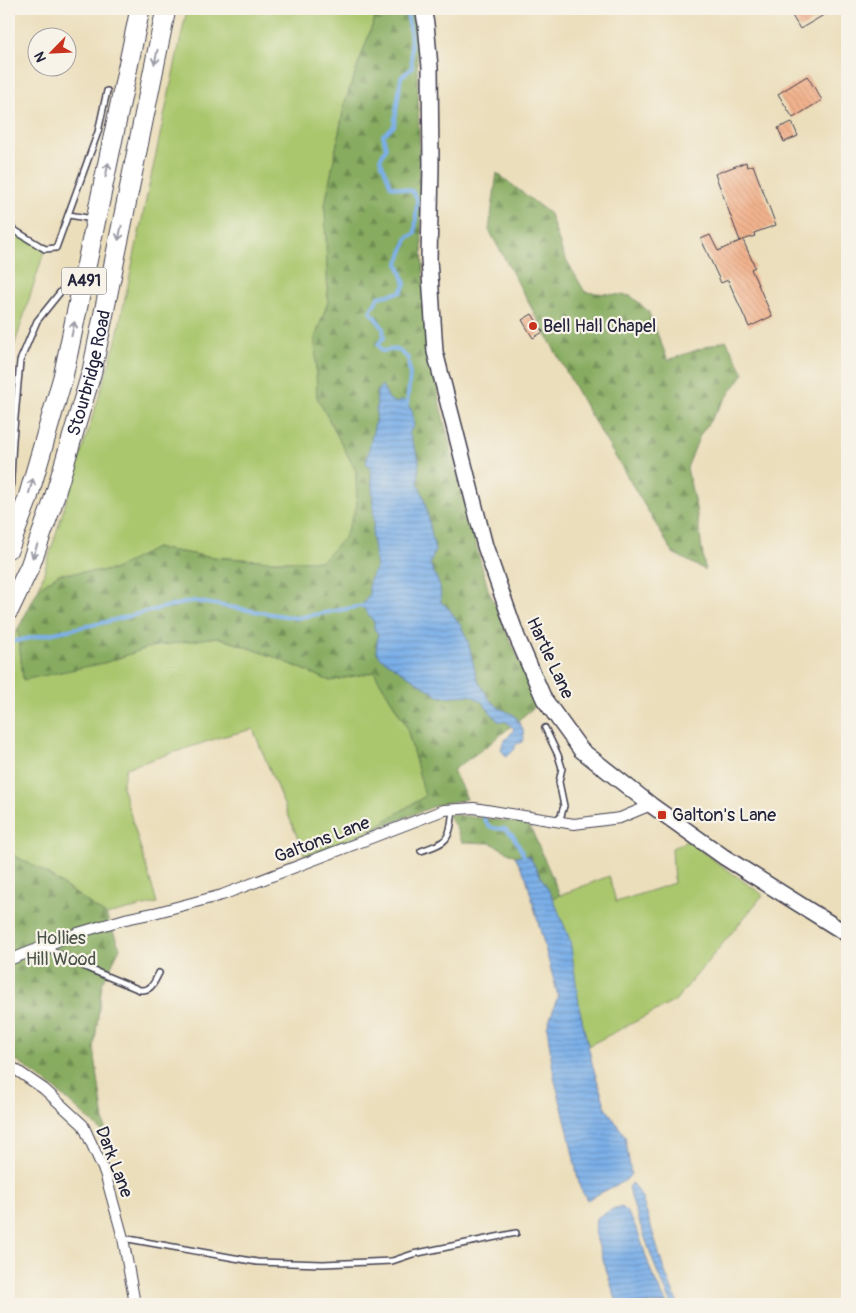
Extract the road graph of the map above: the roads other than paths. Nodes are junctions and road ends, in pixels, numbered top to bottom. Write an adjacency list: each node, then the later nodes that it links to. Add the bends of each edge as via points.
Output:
1 (140, 9): 6 (highway, Stourbridge Road / A491, one-way to 1)
2 (166, 9): 11 (highway, Stourbridge Road / A491, one-way to 11, via 92,371 52,505 30,566)
3 (422, 9): 13 (main road, Hartle Lane, via 430,67 429,260 435,352 485,546 517,637 544,698 581,750)
4 (107, 91): 5 (lane, via 98,132)
5 (69, 215): 6 (lane); 7 (lane, via 56,248 45,249)
6 (96, 220): 8 (highway, Stourbridge Road / A491)
7 (9, 227)
8 (88, 261): 9 (lane, via 37,321 20,361); 10 (highway, Stourbridge Road / A491, one-way to 8, via 27,501 63,377)
9 (9, 514)
10 (9, 548)
11 (9, 610)
12 (545, 728): 15 (lane, via 562,768 559,782 564,806)
13 (651, 805): 15 (street, Galtons Lane, via 620,818 574,824); 17 (main road, Hartle Lane, via 724,857)
14 (453, 810): 15 (street, Galtons Lane, via 474,808); 16 (lane, via 445,841); 18 (street, Galtons Lane, via 444,810 222,895 125,918)
15 (559, 822)
16 (421, 851)
17 (847, 934)
18 (44, 947): 19 (street, Galtons Lane); 20 (lane, via 140,990 151,988)
19 (9, 960)
20 (159, 973)
21 (9, 1065): 23 (street, Dark Lane, via 44,1089 83,1125 105,1173)
22 (516, 1233): 23 (lane, via 392,1261 323,1264 257,1262)
23 (123, 1238): 24 (street, Dark Lane)
24 (135, 1304)

